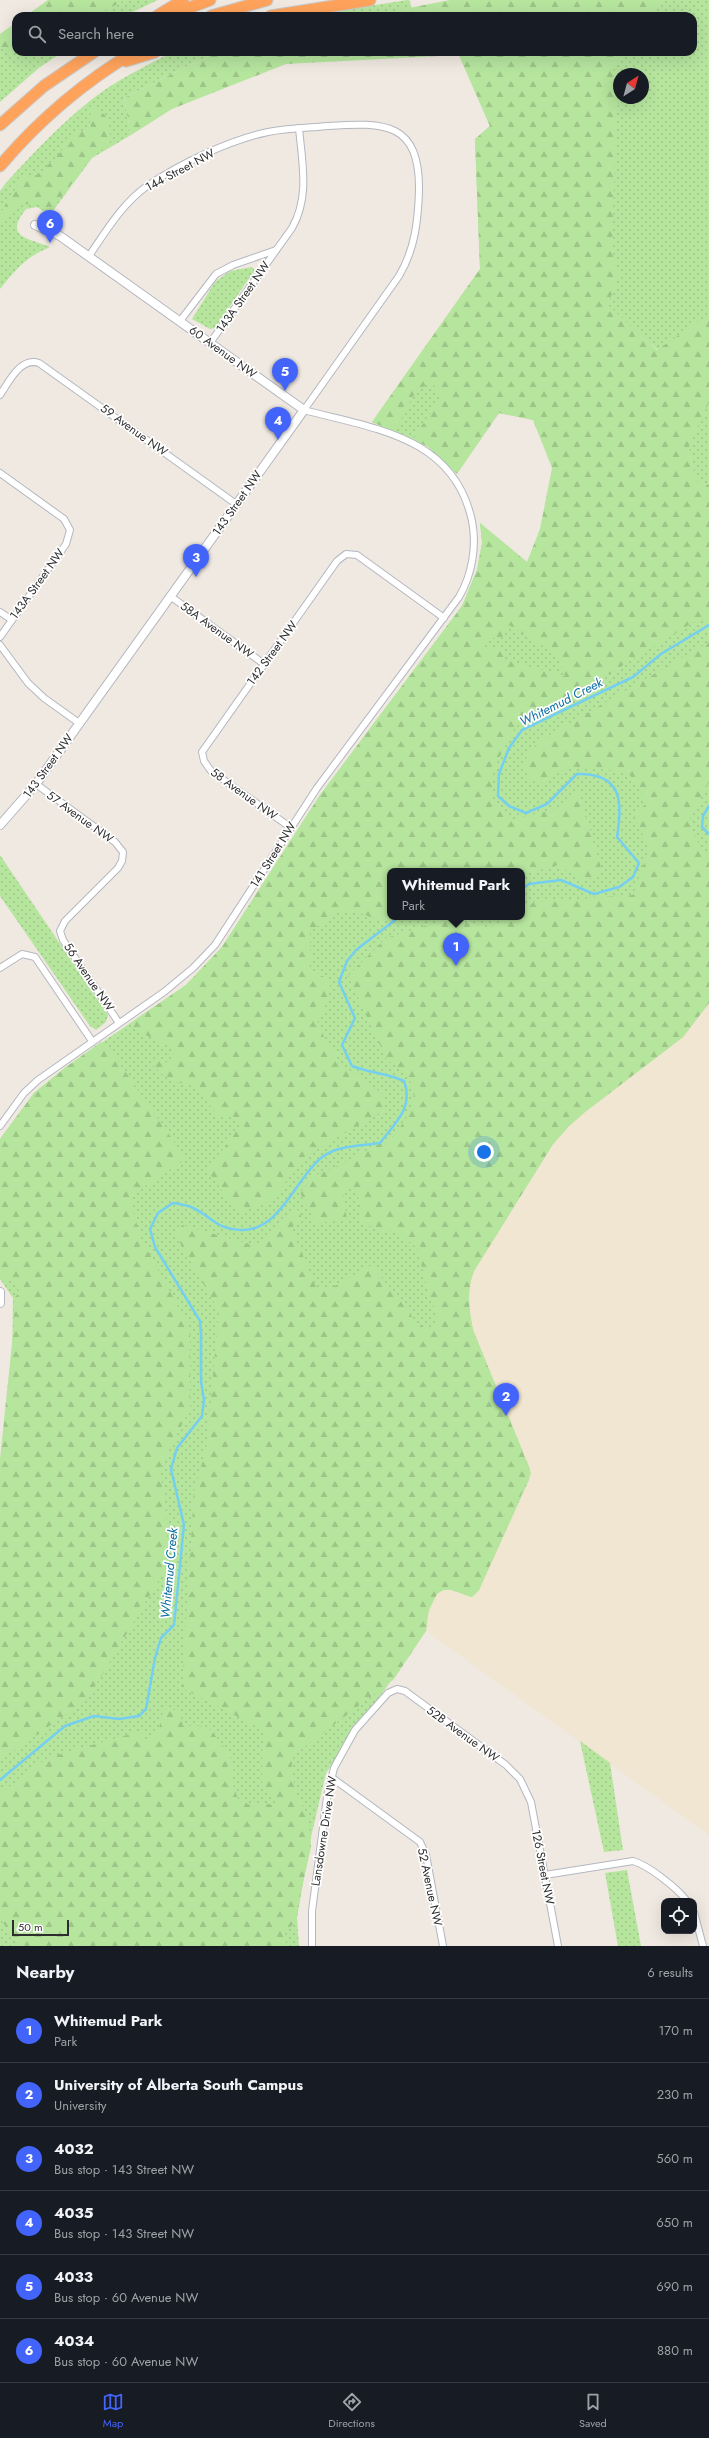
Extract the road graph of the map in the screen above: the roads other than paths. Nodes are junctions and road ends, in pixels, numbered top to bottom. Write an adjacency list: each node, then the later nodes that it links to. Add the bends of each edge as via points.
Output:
1 (183, 0): 5 (highway)
2 (210, 0): 6 (highway)
3 (267, 0): 7 (highway)
4 (370, 0): 8 (highway)
5 (164, 12)
6 (178, 12)
7 (225, 12)
8 (296, 12)
9 (88, 56): 13 (highway, via 44,86)
10 (128, 56): 12 (highway)
11 (142, 56): 12 (highway)
12 (112, 66): 15 (highway, via 52,113)
13 (0, 125)
14 (299, 128): 16 (street, 144 Street NW, via 366,123 389,128 404,139 414,153); 18 (street, 143A Street NW, via 303,204 296,222); 19 (street, 144 Street NW, via 267,132 248,138 202,156 152,183 128,202)
15 (0, 166)
16 (419, 182): 23 (street, 143 Street NW, via 417,229 403,269)
17 (36, 226): 19 (street, 60 Avenue NW, via 56,233)
18 (276, 250): 20 (street, 143A Street NW, via 233,265 216,274); 21 (street, 143A Street NW)
19 (89, 256): 20 (street, 60 Avenue NW)
20 (180, 321): 21 (street, 60 Avenue NW)
21 (210, 343): 23 (street, 60 Avenue NW)
22 (0, 395): 25 (street, 59 Avenue NW, via 21,366 30,362 44,365)
23 (304, 410): 25 (street, 143 Street NW); 26 (street, 60 Avenue NW, via 399,436 421,446 437,458 456,482 468,507)
24 (0, 473): 30 (street, 143A Street NW, via 64,519 70,530 66,544)
25 (236, 504): 27 (street, 143 Street NW)
26 (473, 528): 29 (street, 141 Street NW, via 473,554 467,580)
27 (170, 596): 33 (street, 58A Avenue NW); 34 (street, 143 Street NW)
28 (0, 612): 30 (street)
29 (444, 618): 33 (street, 142 Street NW, via 361,557 350,554 337,561); 38 (street, 141 Street NW)
30 (12, 620): 31 (street, 143A Street NW)
31 (0, 637)
32 (0, 645): 34 (street, via 28,683)
33 (264, 664): 35 (street, 142 Street NW, via 206,744)
34 (79, 723): 36 (street, 143 Street NW)
35 (203, 758): 38 (street, 58 Avenue NW, via 211,771)
36 (36, 784): 37 (street, 143 Street NW); 39 (street, 57 Avenue NW, via 115,842 123,852 118,868 65,921)
37 (0, 825)
38 (290, 827): 41 (street, 141 Street NW, via 212,949 176,983)
39 (60, 931): 41 (street, 56 Avenue NW, via 63,940)
40 (0, 968): 42 (street, via 19,955 29,954 39,962)
41 (119, 1023): 42 (street, 141 Street NW)
42 (92, 1041): 43 (street, 141 Street NW, via 24,1093)
43 (0, 1126)
44 (0, 1292): 45 (street)
45 (0, 1303)
46 (394, 1689): 47 (street, Lansdowne Drive NW, via 355,1730 339,1756); 48 (street, 52B Avenue NW, via 405,1691 506,1765)
47 (331, 1777): 52 (street, Lansdowne Drive NW, via 312,1911); 53 (street, 52 Avenue NW, via 420,1842 426,1855)
48 (526, 1789): 49 (street, 126 Street NW, via 531,1802)
49 (545, 1875): 50 (street, via 633,1861 642,1864 675,1888); 54 (street, 126 Street NW)
50 (684, 1898)
51 (697, 1923): 55 (street)
52 (312, 1946)
53 (443, 1946)
54 (558, 1946)
55 (703, 1946)

